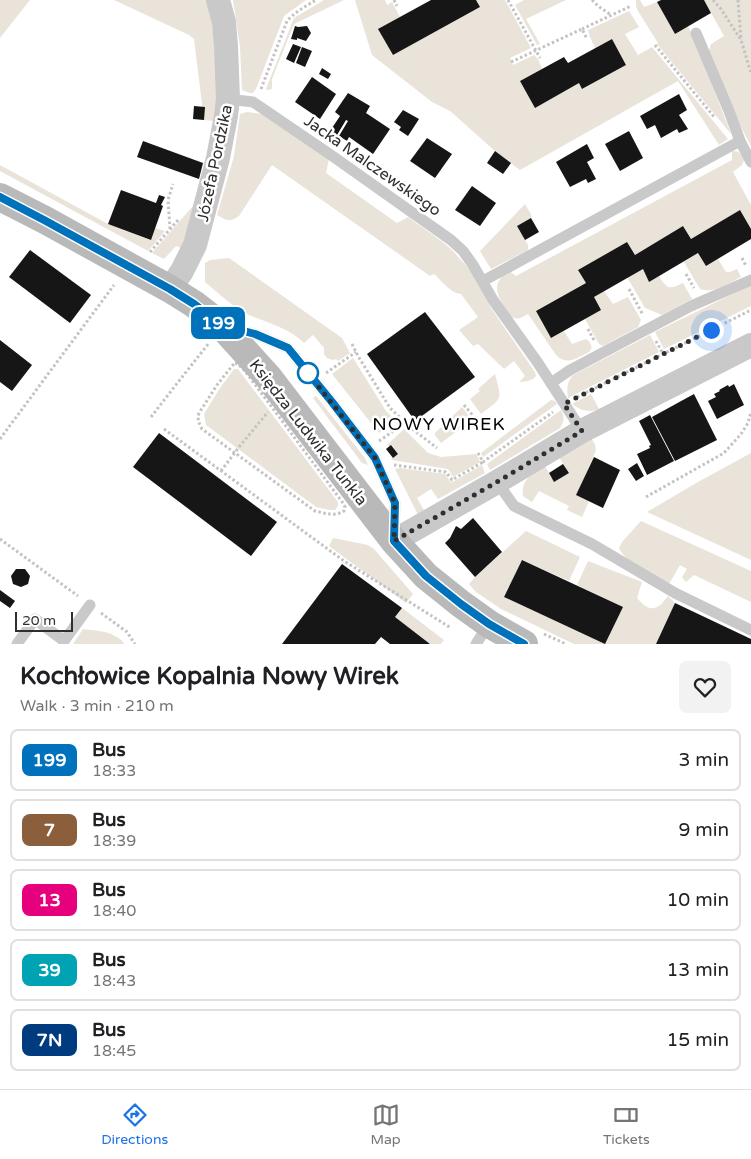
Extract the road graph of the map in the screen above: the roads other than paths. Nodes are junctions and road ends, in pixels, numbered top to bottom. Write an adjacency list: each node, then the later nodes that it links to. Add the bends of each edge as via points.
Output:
1 (218, 0): 3 (street, Józefa Pordzika, via 226,38)
2 (696, 33): 4 (lane)
3 (228, 99): 8 (lane, Jacka Malczewskiego, via 253,102 452,240); 9 (street, Józefa Pordzika, via 218,158 196,246)
4 (740, 141): 5 (lane); 8 (lane)
5 (751, 162)
6 (0, 197): 9 (street, Księdza Ludwika Tunkla)
7 (751, 280): 12 (lane, via 691,306)
8 (482, 281): 12 (lane, Jacka Malczewskiego)
9 (170, 289): 10 (street, Księdza Ludwika Tunkla, via 194,304)
10 (216, 333): 15 (street, Księdza Ludwika Tunkla, via 252,359); 15 (lane, via 255,334 288,348 375,458 395,503)
11 (751, 345): 13 (street)
12 (550, 382): 13 (lane, Jacka Malczewskiego)
13 (582, 431): 14 (street)
14 (497, 482): 15 (street); 17 (lane, via 514,506)
15 (394, 541): 18 (street, Księdza Ludwika Tunkla, via 426,576 461,604)
16 (90, 605): 19 (lane, via 64,641 35,619)
17 (751, 630)
18 (482, 634): 20 (street, Księdza Ludwika Tunkla)
19 (17, 644)
20 (524, 644)

